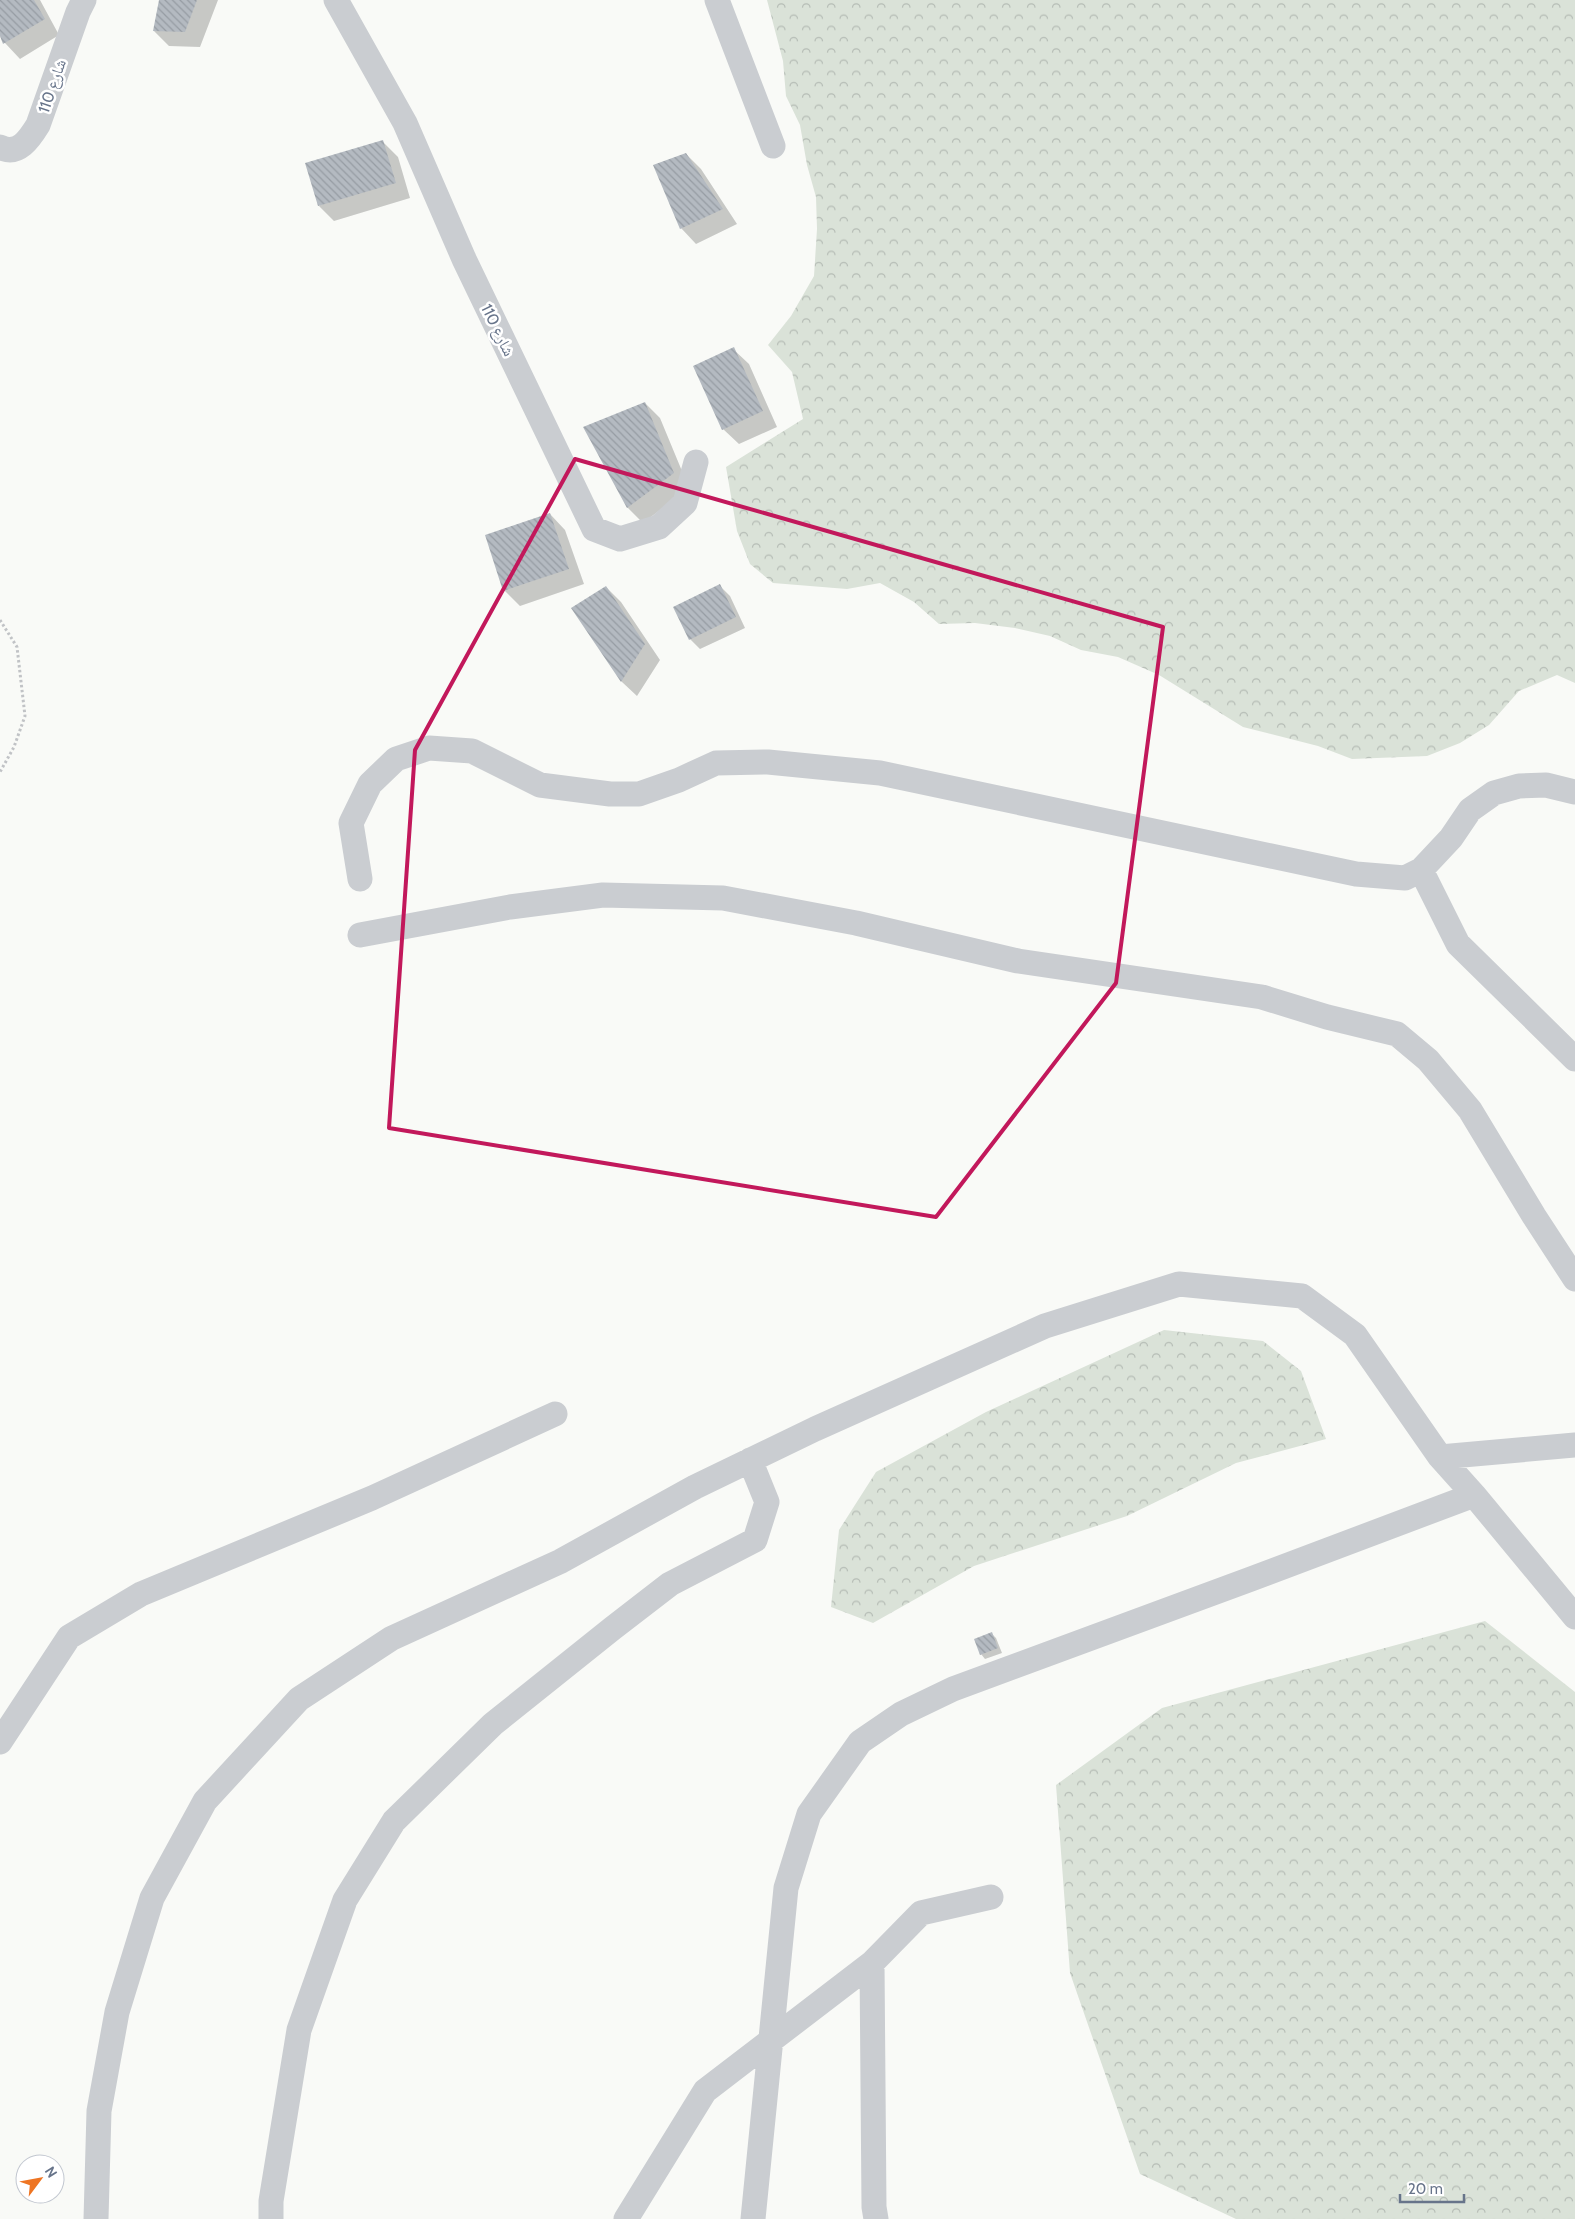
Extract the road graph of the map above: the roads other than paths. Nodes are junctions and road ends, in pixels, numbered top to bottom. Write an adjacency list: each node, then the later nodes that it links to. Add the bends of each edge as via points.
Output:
1 (84, 0): 5 (street, شارع 110, via 38,125 21,147 5,150)
2 (336, 0): 6 (street, شارع 110, via 405,123 464,259 594,529 620,539 659,527 685,503)
3 (717, 0): 4 (street)
4 (773, 146)
5 (0, 147)
6 (696, 462)
7 (1575, 792): 8 (street, via 1546,785 1519,786 1494,793 1470,810 1451,838)
8 (1421, 870): 9 (street, via 1405,878 1356,874 880,773 768,762 716,763 639,794 610,794 540,785 472,751 428,748 396,759 370,784 352,823); 11 (street, via 1458,944)
9 (360, 879)
10 (360, 935): 12 (street, via 510,907 603,895 723,898 856,924 1018,962 1262,997 1397,1034 1428,1060 1470,1110)
11 (1575, 1059)
12 (1575, 1279)
13 (555, 1414): 19 (street, via 372,1498 141,1594 69,1637)
14 (1575, 1445): 15 (street)
15 (1440, 1458): 16 (street, via 1354,1335 1302,1296 1179,1284 1044,1326); 17 (street)
16 (750, 1460): 23 (street, via 561,1561 392,1638 299,1700 204,1801 152,1898 117,2012 99,2111); 24 (street, via 766,1502 755,1540 670,1584 493,1724 394,1822 345,1900 299,2030 271,2201)
17 (1474, 1495): 18 (street); 22 (street, via 953,1688 901,1714 860,1742 809,1814 786,1888)
18 (1575, 1617)
19 (0, 1742)
20 (991, 1897): 21 (street, via 921,1913)
21 (872, 1963): 22 (street); 27 (street)
22 (772, 2039): 25 (street, via 705,2091); 26 (street)
23 (96, 2219)
24 (271, 2219)
25 (626, 2219)
26 (753, 2219)
27 (876, 2219)

